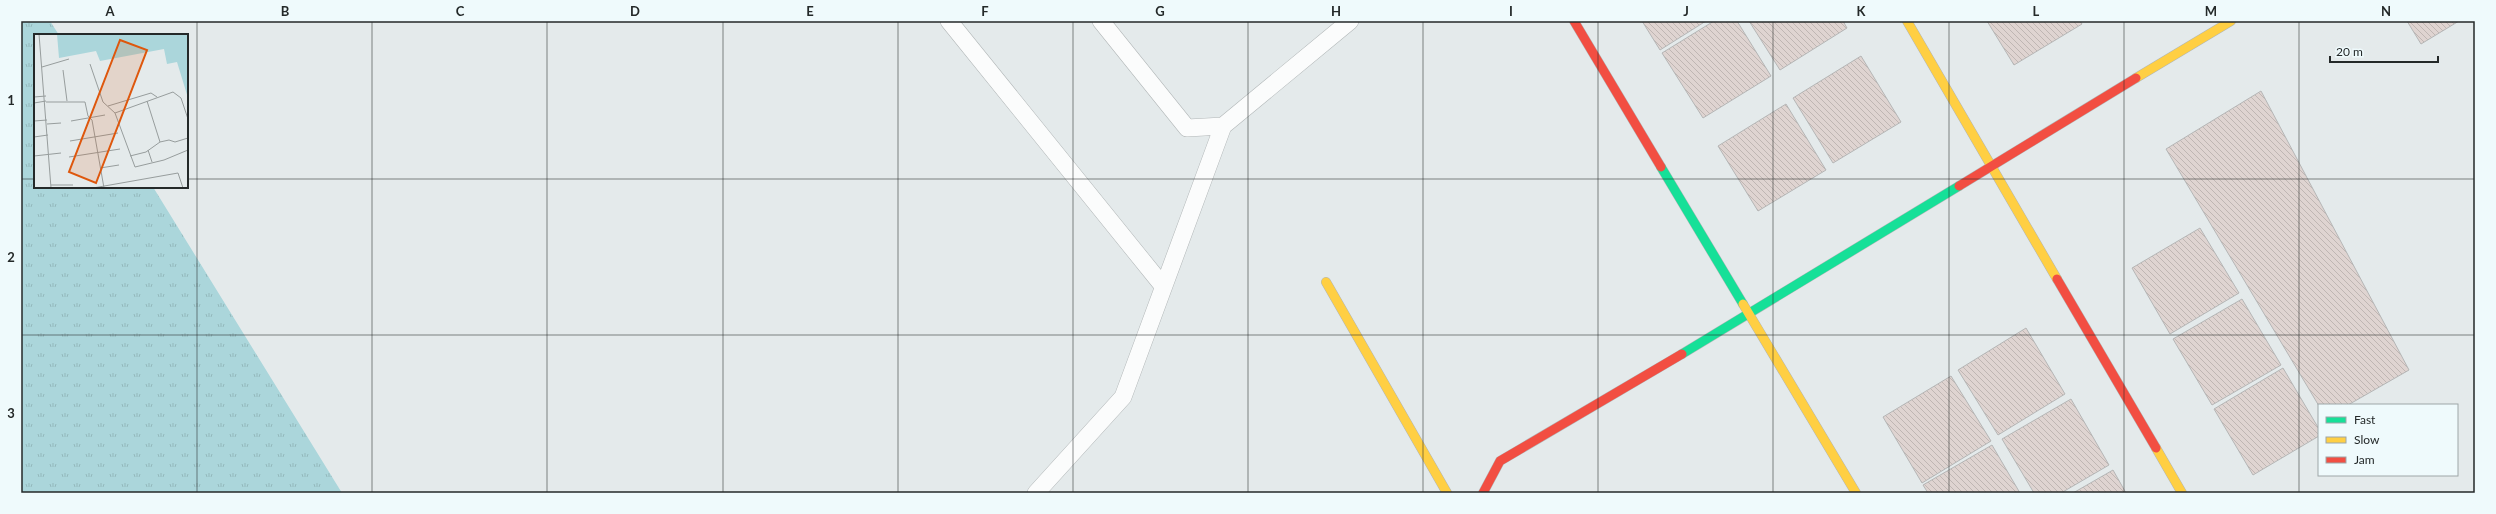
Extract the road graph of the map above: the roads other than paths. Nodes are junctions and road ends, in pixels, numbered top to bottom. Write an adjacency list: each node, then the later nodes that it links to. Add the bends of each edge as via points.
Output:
1 (949, 21): 10 (lane)
2 (1101, 21): 7 (lane, via 1187,128)
3 (1350, 21): 7 (lane)
4 (1574, 21): 11 (street)
5 (1907, 21): 8 (street)
6 (2231, 21): 8 (street)
7 (1223, 126): 10 (lane)
8 (1992, 166): 11 (street); 16 (street)
9 (1326, 282): 13 (street)
10 (1163, 286): 12 (lane, via 1123,397)
11 (1749, 314): 14 (street, via 1500,461); 15 (street)
12 (1036, 493)
13 (1447, 493)
14 (1483, 493)
15 (1856, 493)
16 (2182, 493)

